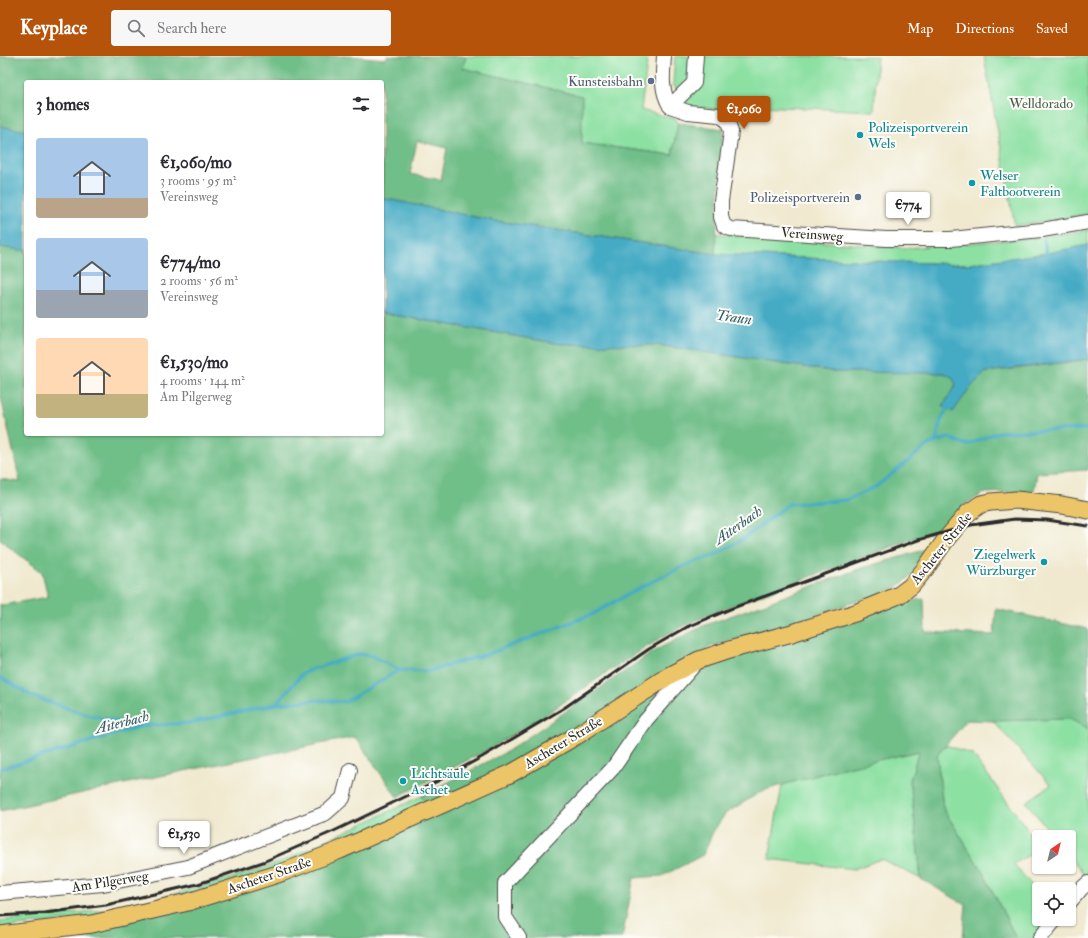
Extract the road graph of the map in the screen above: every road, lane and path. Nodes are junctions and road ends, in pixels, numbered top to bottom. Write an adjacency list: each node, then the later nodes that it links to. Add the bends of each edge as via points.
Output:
1 (664, 56): 3 (street, via 662,87 664,97)
2 (696, 56): 3 (street, via 694,83)
3 (670, 106): 4 (street, Vereinsweg, via 688,112 720,115 728,121 731,132 721,217 724,226 731,229 886,239 951,239 1042,230)
4 (1088, 222)
5 (1088, 510): 6 (main road, Ascheter Straße, via 1063,500 1016,500 981,504 968,513 911,586 898,595 855,613)
6 (699, 660): 12 (main road, Ascheter Straße, via 576,736 512,772 281,873 188,902 92,924); 13 (street, via 646,720 613,768 505,883 505,917)
7 (350, 770): 9 (street, Am Pilgerweg, via 344,798 326,814 188,867 103,884)
8 (1088, 883): 10 (street)
9 (0, 893)
10 (1076, 895)
11 (1050, 926): 14 (street)
12 (0, 935)
13 (519, 938)
14 (1040, 938)

